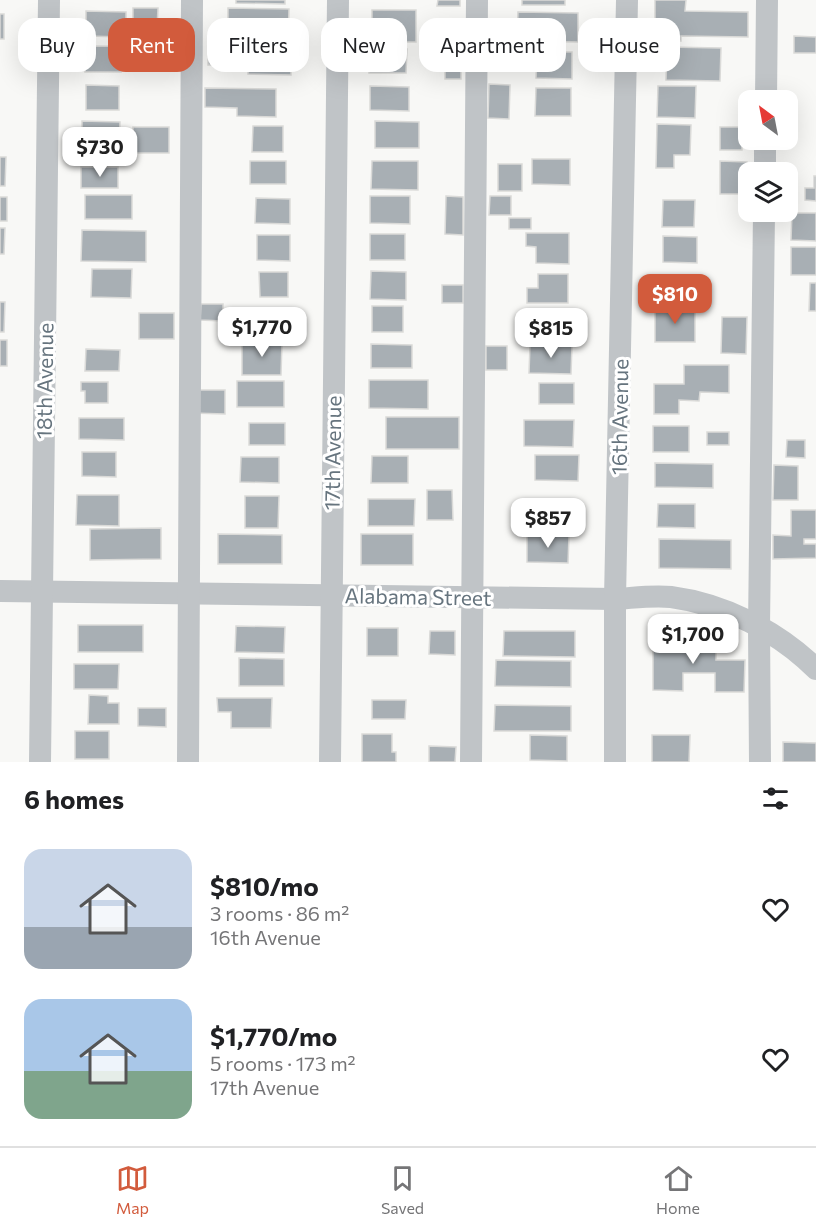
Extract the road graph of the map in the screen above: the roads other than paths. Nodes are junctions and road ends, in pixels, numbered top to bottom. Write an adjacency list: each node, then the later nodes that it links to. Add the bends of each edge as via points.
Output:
1 (49, 0): 10 (street, 18th Avenue)
2 (192, 0): 11 (street)
3 (338, 0): 12 (street, 17th Avenue)
4 (477, 0): 13 (street)
5 (627, 0): 14 (street, 16th Avenue)
6 (767, 0): 7 (street)
7 (766, 90)
8 (764, 222): 15 (street)
9 (0, 591): 10 (street, Alabama Street)
10 (42, 591): 11 (street, Alabama Street); 17 (street, 18th Avenue)
11 (189, 593): 12 (street, Alabama Street); 18 (street)
12 (330, 595): 13 (street, Alabama Street); 19 (street, 17th Avenue)
13 (472, 596): 14 (street, Alabama Street); 20 (street)
14 (615, 599): 15 (street, Alabama Street, via 670,597 722,610); 21 (street, 16th Avenue)
15 (759, 627): 16 (street, Alabama Street); 22 (street)
16 (816, 669)
17 (40, 762)
18 (188, 762)
19 (330, 762)
20 (471, 762)
21 (615, 762)
22 (760, 762)

